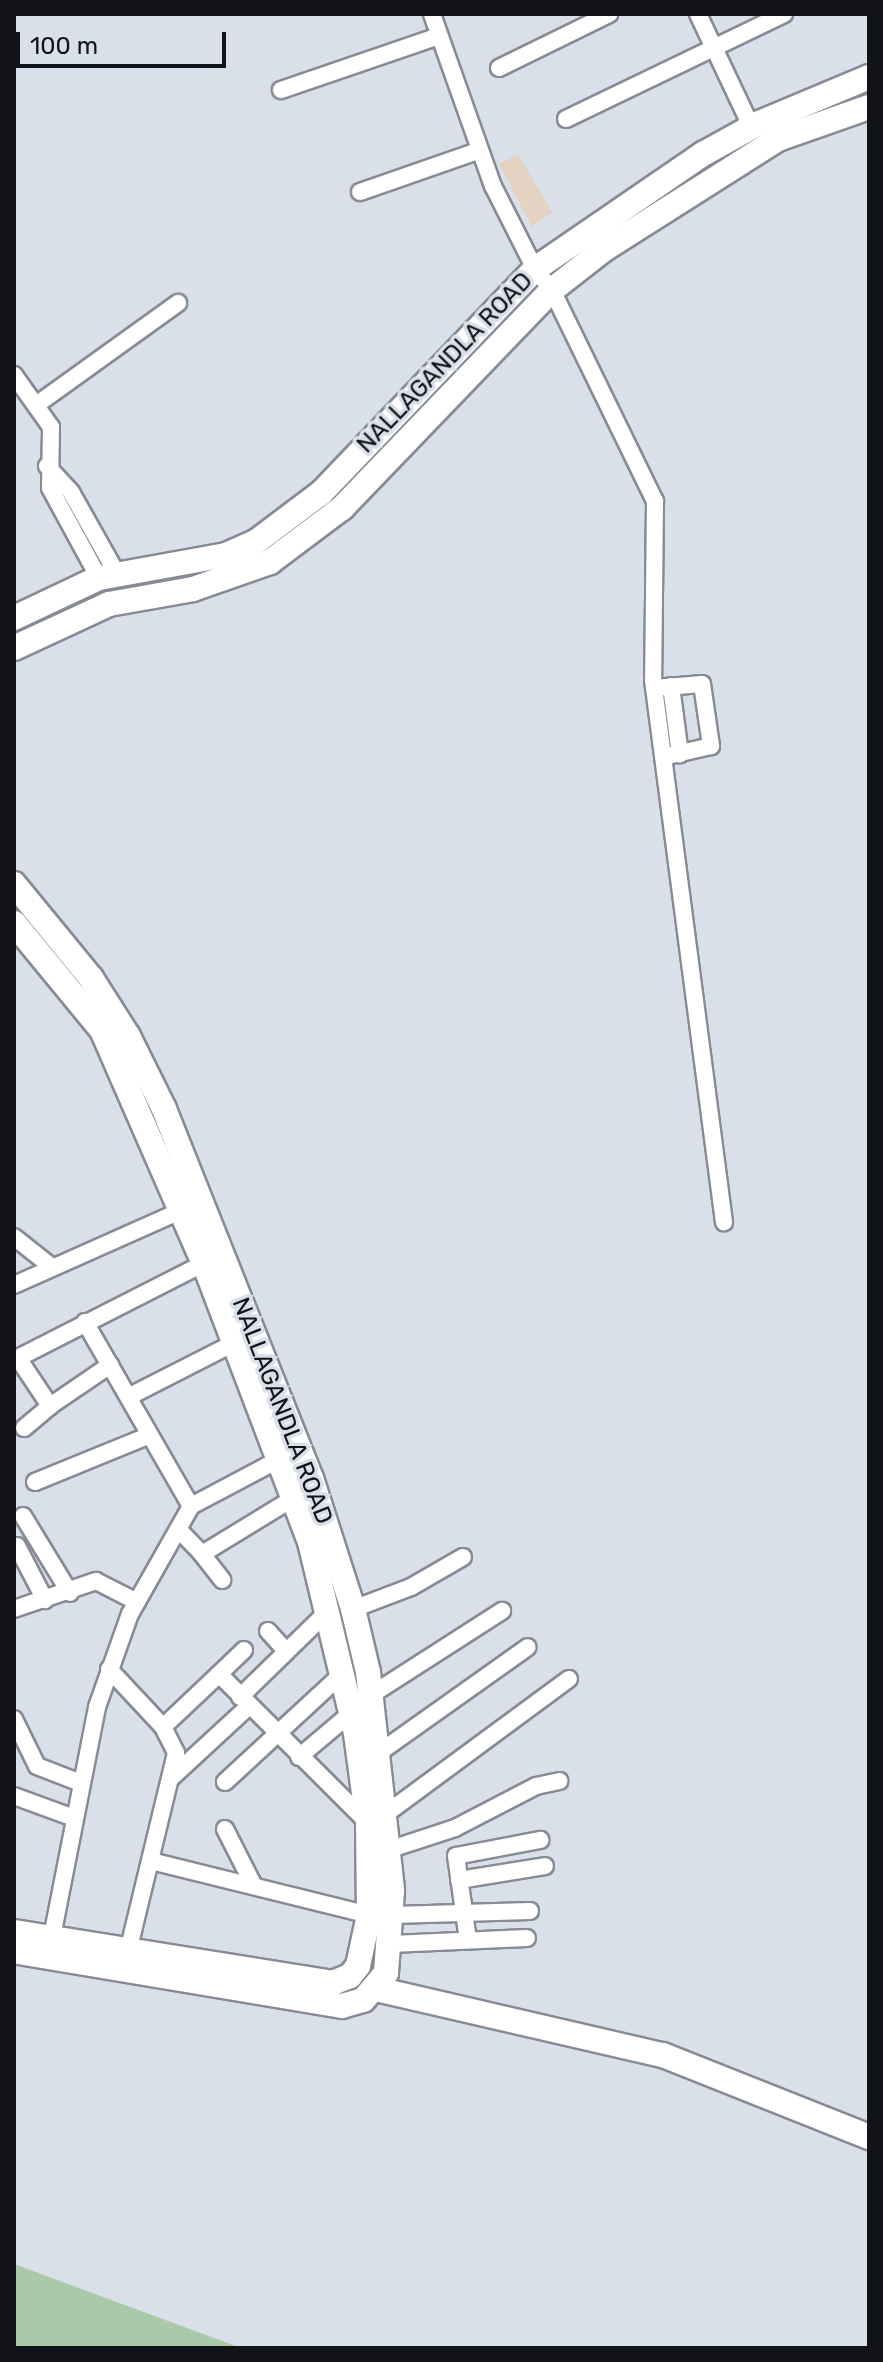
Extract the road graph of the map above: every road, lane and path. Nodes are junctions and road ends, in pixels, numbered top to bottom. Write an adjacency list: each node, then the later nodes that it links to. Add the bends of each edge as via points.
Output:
1 (432, 14): 5 (street)
2 (609, 14): 7 (street)
3 (698, 14): 6 (street)
4 (784, 14): 6 (street)
5 (439, 36): 9 (street); 13 (street)
6 (713, 48): 11 (street); 12 (street)
7 (499, 68)
8 (869, 77): 12 (main road, NALLAGANDLA ROAD)
9 (281, 90)
10 (869, 107): 16 (main road, NALLAGANDLA ROAD, via 778,139 726,168)
11 (566, 119)
12 (752, 128): 15 (main road, NALLAGANDLA ROAD, via 703,154)
13 (478, 151): 14 (street); 15 (street)
14 (360, 192)
15 (535, 269): 16 (street); 20 (main road, NALLAGANDLA ROAD, via 321,493 257,541 226,555)
16 (552, 290): 22 (main road, NALLAGANDLA ROAD, via 307,539 270,562 193,589 109,604); 23 (street, via 655,501)
17 (178, 303): 19 (street)
18 (14, 375): 19 (street)
19 (36, 405): 20 (street, via 54,440 47,466 50,488)
20 (108, 576): 21 (main road, NALLAGANDLA ROAD)
21 (14, 618)
22 (14, 648)
23 (663, 687): 24 (street); 24 (street, via 702,684 709,731 710,749)
24 (671, 756): 29 (street)
25 (14, 884): 27 (main road, NALLAGANDLA ROAD)
26 (14, 923): 27 (main road, NALLAGANDLA ROAD)
27 (82, 984): 28 (main road, NALLAGANDLA ROAD); 56 (main road, NALLAGANDLA ROAD, via 128,1036 169,1121 311,1478)
28 (180, 1211): 31 (main road, NALLAGANDLA ROAD); 32 (street)
29 (724, 1222)
30 (14, 1237): 32 (street)
31 (204, 1263): 34 (street); 35 (main road, NALLAGANDLA ROAD)
32 (52, 1267): 33 (street)
33 (14, 1285)
34 (85, 1322): 36 (street); 37 (street)
35 (234, 1343): 38 (street); 42 (main road, NALLAGANDLA ROAD)
36 (16, 1359): 39 (street)
37 (110, 1365): 38 (street); 39 (street)
38 (130, 1396): 41 (street)
39 (50, 1406): 40 (street)
40 (24, 1428)
41 (150, 1435): 43 (street); 45 (street)
42 (278, 1460): 44 (main road, NALLAGANDLA ROAD); 45 (street)
43 (35, 1482)
44 (292, 1499): 49 (street); 58 (main road, NALLAGANDLA ROAD, via 310,1542)
45 (191, 1506): 47 (street)
46 (23, 1516): 52 (street)
47 (179, 1530): 49 (street); 54 (street)
48 (17, 1546): 53 (street)
49 (202, 1554): 51 (street)
50 (463, 1557): 56 (street, via 411,1587)
51 (222, 1580)
52 (70, 1593): 53 (street); 54 (street, via 103,1580)
53 (45, 1600): 55 (street)
54 (137, 1602): 63 (street)
55 (14, 1609)
56 (353, 1609): 67 (main road, NALLAGANDLA ROAD)
57 (502, 1611): 67 (street)
58 (327, 1612): 62 (street); 65 (main road, NALLAGANDLA ROAD)
59 (268, 1631): 62 (street)
60 (528, 1647): 73 (street)
61 (244, 1650): 64 (street)
62 (285, 1650): 68 (street)
63 (109, 1669): 71 (street); 78 (street)
64 (219, 1674): 68 (street); 71 (street)
65 (342, 1674): 69 (main road, NALLAGANDLA ROAD); 72 (street)
66 (569, 1679): 81 (street)
67 (371, 1695): 73 (main road, NALLAGANDLA ROAD)
68 (245, 1701): 72 (street); 75 (street)
69 (351, 1713): 74 (street); 81 (main road, NALLAGANDLA ROAD)
70 (14, 1719): 78 (street, via 37,1766)
71 (163, 1727): 75 (street, via 176,1753)
72 (276, 1734): 74 (street); 77 (street)
73 (380, 1752): 81 (main road, NALLAGANDLA ROAD)
74 (299, 1757): 81 (street)
75 (170, 1778): 85 (street)
76 (559, 1781): 84 (street, via 536,1786 455,1828)
77 (225, 1782)
78 (81, 1783): 80 (street)
79 (14, 1796): 80 (street)
80 (74, 1818): 96 (street)
81 (377, 1818): 84 (main road, NALLAGANDLA ROAD); 91 (main road, NALLAGANDLA ROAD)
82 (225, 1829): 88 (street)
83 (540, 1840): 87 (street, via 456,1856)
84 (388, 1850): 91 (main road, NALLAGANDLA ROAD)
85 (151, 1861): 88 (street); 98 (street)
86 (545, 1866): 87 (street)
87 (459, 1880): 89 (street)
88 (254, 1886): 91 (street)
89 (465, 1911): 90 (street); 91 (street); 94 (street)
90 (530, 1911)
91 (380, 1915): 95 (main road, NALLAGANDLA ROAD); 98 (main road, NALLAGANDLA ROAD, via 358,1966 350,1976 328,1983)
92 (14, 1932): 96 (main road)
93 (527, 1938): 94 (street)
94 (468, 1940): 95 (street)
95 (391, 1944): 99 (main road, NALLAGANDLA ROAD, via 386,1973)
96 (50, 1948): 97 (main road); 98 (main road); 99 (main road, via 342,2006)
97 (14, 1951)
98 (128, 1951)
99 (376, 1989): 100 (main road, via 663,2055)
100 (869, 2137)

